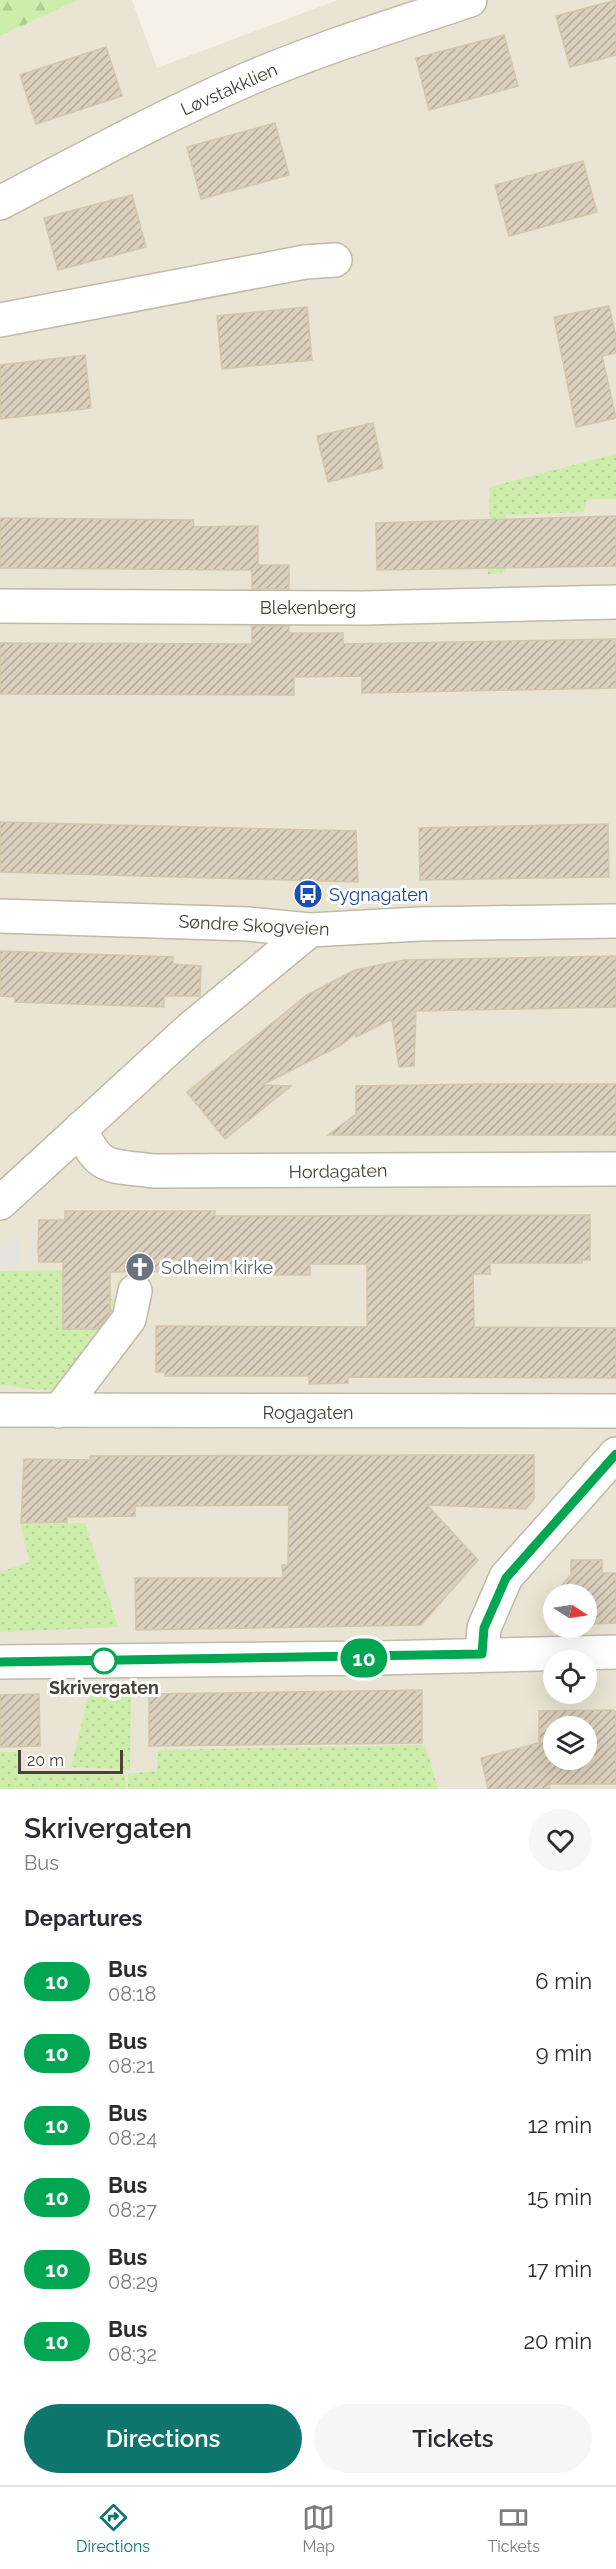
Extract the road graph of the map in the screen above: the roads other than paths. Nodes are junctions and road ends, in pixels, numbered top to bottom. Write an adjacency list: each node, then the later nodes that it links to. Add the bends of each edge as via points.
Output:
1 (470, 0): 2 (street, Løvstakklien, via 246,80 134,132)
2 (0, 203)
3 (335, 260): 4 (street, via 295,264)
4 (0, 320)
5 (616, 603): 6 (street, Blekenberg, via 363,608)
6 (0, 606)
7 (0, 916): 9 (street, Søndre Skogveien, via 226,923)
8 (616, 921): 9 (street, Søndre Skogveien)
9 (310, 930): 10 (street, via 190,1029)
10 (81, 1128): 11 (street, Hordagaten, via 90,1150 103,1164 154,1171); 12 (street)
11 (616, 1168)
12 (4, 1194)
13 (135, 1291): 15 (street, via 129,1318)
14 (0, 1410): 15 (street, Rogagaten)
15 (59, 1411): 16 (street, Rogagaten)
16 (616, 1411)
17 (616, 1454): 19 (street, via 506,1578 484,1628)
18 (616, 1652): 19 (street)
19 (482, 1654): 20 (street)
20 (0, 1662)

